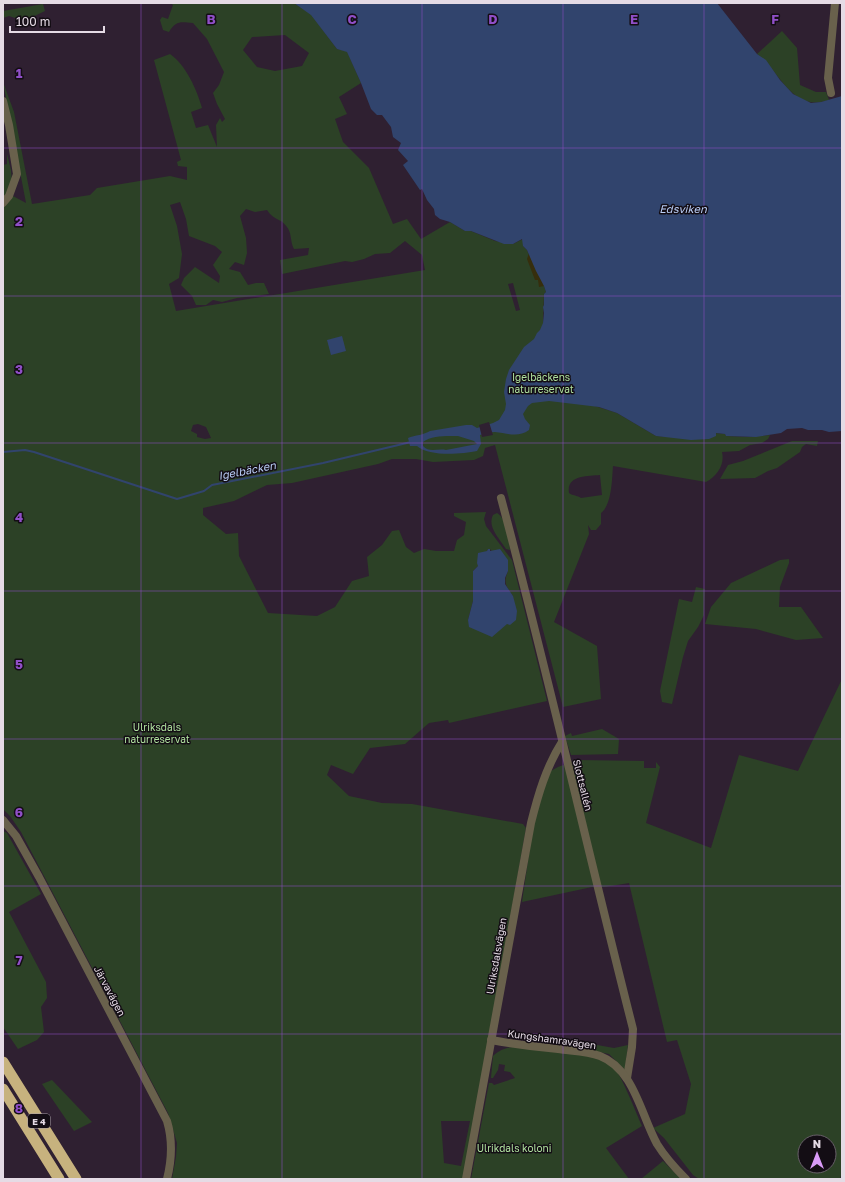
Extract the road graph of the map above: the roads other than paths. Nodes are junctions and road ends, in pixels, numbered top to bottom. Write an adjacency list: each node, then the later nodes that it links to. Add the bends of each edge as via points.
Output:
1 (835, 3): 2 (street, via 828,78)
2 (831, 93)
3 (3, 101): 4 (street, via 17,174 9,196)
4 (3, 203)
5 (501, 498): 6 (street, Slottsallén)
6 (562, 742): 8 (street, Ulriksdalsvägen, via 553,756 539,791 530,823); 10 (street, Slottsallén, via 633,1029)
7 (3, 820): 14 (street, Järvavägen, via 16,836 39,877 167,1122 172,1156)
8 (491, 1040): 10 (street, Kungshamravägen, via 515,1045 589,1052 602,1056); 15 (street, Ulriksdalsvägen)
9 (3, 1062): 13 (highway, E 4)
10 (627, 1078): 16 (street, Kungshamravägen, via 656,1142 666,1158)
11 (3, 1088): 12 (highway, E 4)
12 (59, 1179)
13 (76, 1179)
14 (167, 1179)
15 (466, 1179)
16 (686, 1179)

